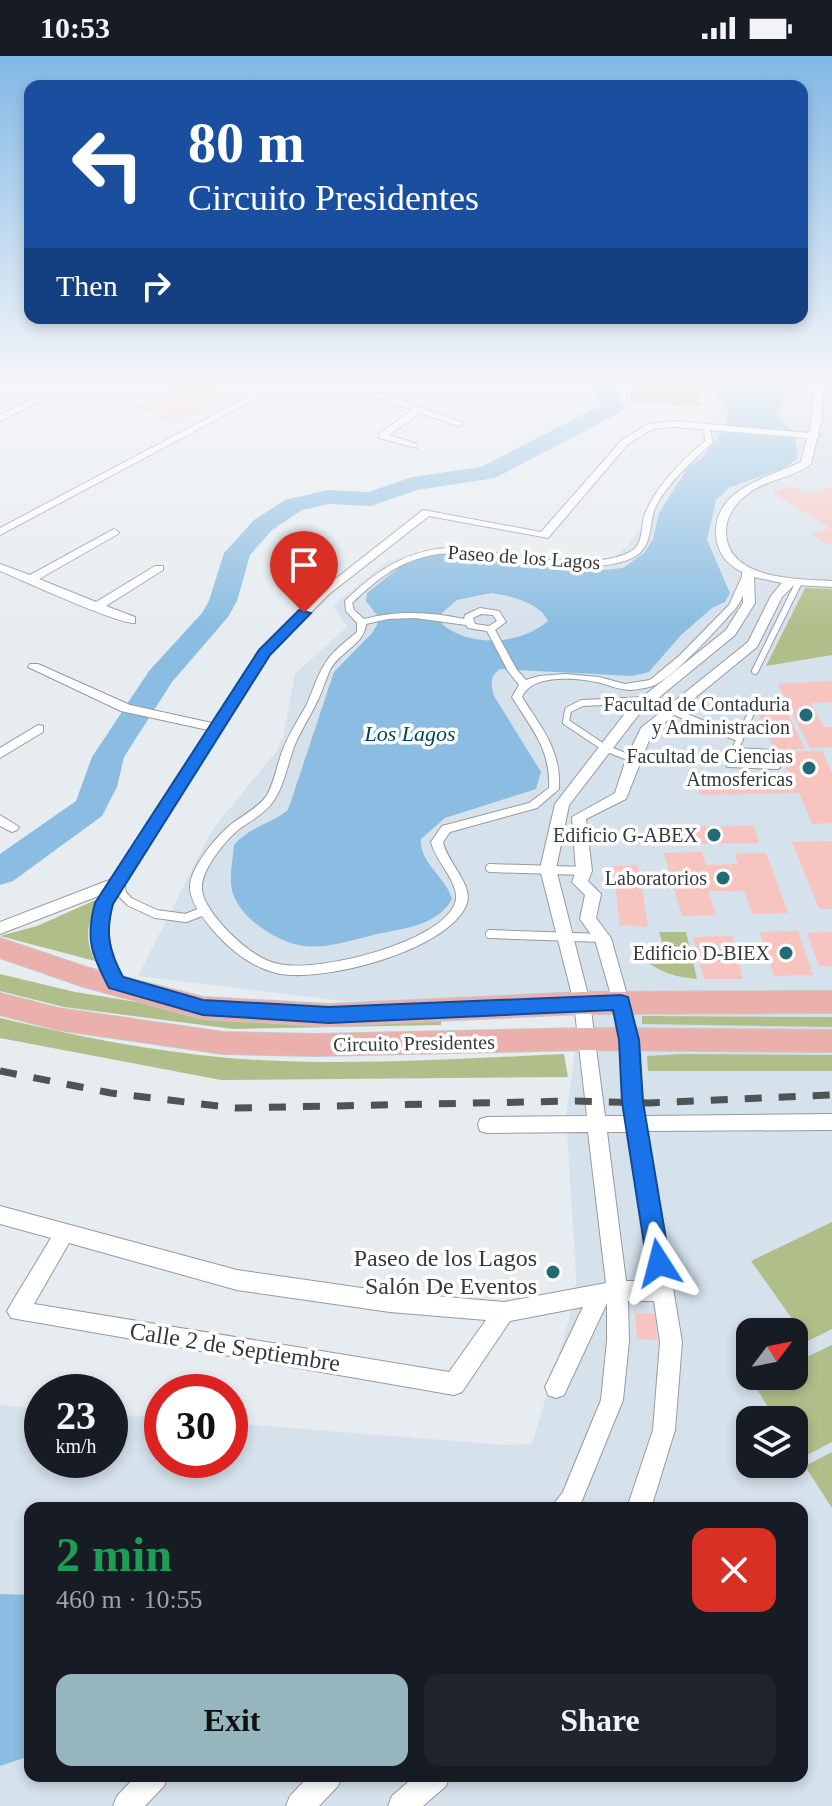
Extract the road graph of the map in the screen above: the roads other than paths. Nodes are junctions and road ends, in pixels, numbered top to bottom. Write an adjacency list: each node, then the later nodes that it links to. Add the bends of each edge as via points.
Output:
1 (127, 465): 5 (street)
2 (605, 465): 24 (street, via 544,536 427,512 324,593 264,653)
3 (681, 465): 15 (street, Paseo de los Lagos, via 649,512 646,539 630,558 594,565 434,550 396,562 359,592 348,603)
4 (804, 465): 9 (street, via 749,488 730,506 721,540 735,565)
5 (0, 532)
6 (114, 532): 10 (street)
7 (0, 567): 10 (street)
8 (159, 568): 13 (street)
9 (748, 572): 11 (street); 20 (street, via 737,602 653,683 626,688 597,679 555,677); 21 (street, via 749,603 731,632)
10 (29, 580): 13 (street)
11 (794, 582): 12 (street); 19 (lane); 22 (street, via 777,596 753,644)
12 (832, 584)
13 (96, 607): 14 (street)
14 (131, 620)
15 (362, 622): 16 (street, via 376,617 443,617); 35 (street, via 361,633 323,673 269,800 232,829 197,879 195,893)
16 (469, 623): 17 (street); 17 (street, via 475,612 491,612 502,622)
17 (490, 629): 20 (street, via 513,675)
18 (34, 667): 24 (street, via 126,708)
19 (755, 671)
20 (523, 683): 35 (street, via 517,697 557,766 554,789 533,806 446,829 437,842 438,856 463,897 459,911 440,930 368,959 311,971 278,969 232,940)
21 (646, 700): 22 (lane); 27 (street); 27 (lane, via 582,703 568,710 566,722)
22 (675, 711): 26 (lane); 30 (street, via 646,731)
23 (750, 715): 26 (lane)
24 (216, 728): 34 (street)
25 (38, 729): 29 (street)
26 (740, 739): 28 (lane)
27 (605, 748): 30 (lane); 32 (street, via 562,804)
28 (735, 751): 28 (lane, via 729,764 777,766 772,753)
29 (0, 754)
30 (633, 759): 33 (street, via 621,796 579,817)
31 (490, 868): 32 (lane)
32 (548, 869): 33 (lane); 39 (street)
33 (584, 871): 38 (street, via 580,882 593,894 588,919)
34 (118, 880): 35 (lane, via 122,894 148,911 175,919); 36 (street); 41 (street, via 97,927 100,952)
35 (206, 910)
36 (0, 928)
37 (490, 934): 39 (lane)
38 (603, 938): 39 (lane); 42 (street)
39 (566, 939): 44 (street)
40 (0, 948): 41 (main road, Circuito Presidentes)
41 (116, 983): 44 (main road, Circuito Presidentes, via 203,1008 329,1015)
42 (621, 1002): 43 (main road, Circuito Presidentes); 44 (main road, Circuito Presidentes); 47 (street)
43 (832, 1002)
44 (582, 1003): 46 (street)
45 (0, 1004): 46 (main road, Circuito Presidentes, via 58,1019 223,1043)
46 (586, 1039): 47 (main road, Circuito Presidentes); 51 (street)
47 (629, 1040): 48 (main road, Circuito Presidentes); 50 (street)
48 (832, 1041)
49 (832, 1122): 50 (street)
50 (636, 1123): 51 (street); 55 (street)
51 (597, 1124): 52 (street); 56 (street)
52 (487, 1125)
53 (0, 1215): 54 (street)
54 (64, 1234): 57 (street, via 237,1280); 57 (street, Calle 2 de Septiembre, via 18,1311 454,1384)
55 (663, 1291): 56 (street); 60 (street, via 671,1342 664,1430)
56 (609, 1292): 57 (street); 58 (street); 59 (street, via 618,1341 612,1400)
57 (504, 1312)
58 (556, 1387)
59 (569, 1502)
60 (641, 1502)
61 (149, 1782): 64 (street)
62 (322, 1782): 65 (street)
63 (429, 1782): 66 (street)
64 (127, 1806)
65 (300, 1806)
66 (402, 1806)

